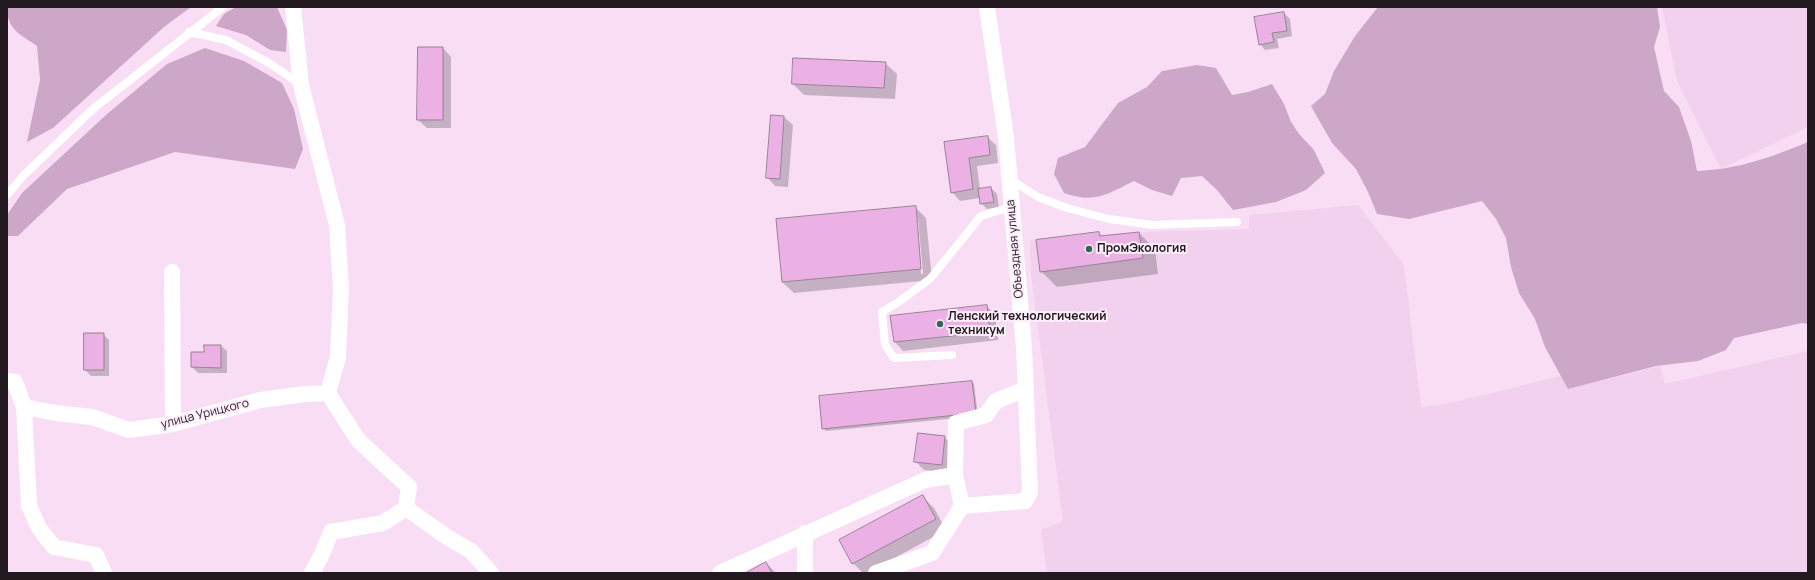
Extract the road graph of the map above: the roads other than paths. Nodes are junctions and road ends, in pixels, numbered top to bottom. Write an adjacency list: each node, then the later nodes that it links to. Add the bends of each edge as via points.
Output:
1 (223, 7): 4 (lane)
2 (293, 7): 5 (street)
3 (987, 7): 6 (street, Объездная улица, via 1006,137)
4 (189, 32): 5 (lane, via 226,40 269,63); 7 (lane, via 93,109 23,176)
5 (301, 85): 14 (street, via 337,225 341,289 338,357)
6 (1009, 179): 8 (street, Объездная улица); 9 (lane, via 1038,197 1067,208 1109,218 1152,225)
7 (7, 195)
8 (1011, 207): 11 (lane, via 981,216 930,279 882,312 885,345 894,358); 13 (street, Объездная улица)
9 (1237, 222)
10 (172, 272): 16 (street)
11 (952, 355)
12 (7, 380): 15 (street, via 15,382)
13 (1026, 389): 17 (street, via 996,401 986,415 956,423); 18 (street, Объездная улица, via 1030,492 1025,501)
14 (328, 393): 16 (street, улица Урицкого, via 260,400); 19 (street, via 358,440 409,487)
15 (24, 407): 16 (street, улица Урицкого, via 92,416 129,430); 21 (street, via 29,506 39,528 54,547 96,555)
16 (173, 424)
17 (955, 475): 18 (street); 20 (street, via 925,480)
18 (962, 506): 26 (street, via 932,553)
19 (406, 508): 22 (street, via 383,523 331,532); 23 (street, via 471,551)
20 (805, 533): 24 (street); 25 (street)
21 (104, 573)
22 (312, 573)
23 (491, 573)
24 (720, 573)
25 (805, 573)
26 (876, 573)

